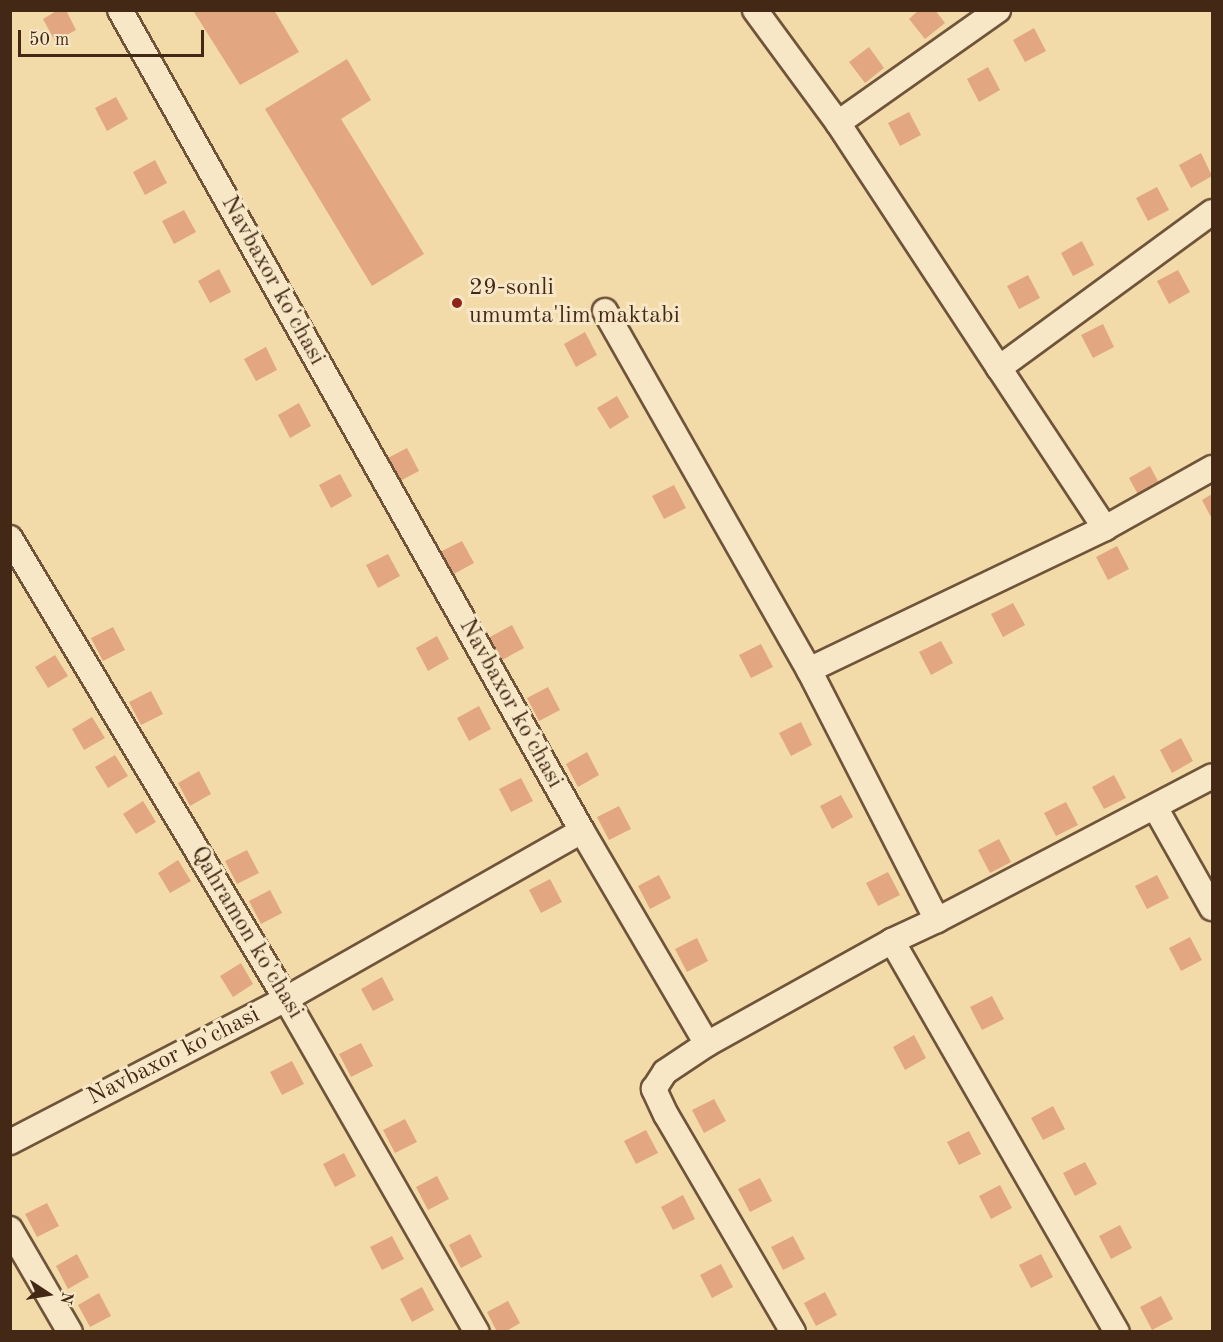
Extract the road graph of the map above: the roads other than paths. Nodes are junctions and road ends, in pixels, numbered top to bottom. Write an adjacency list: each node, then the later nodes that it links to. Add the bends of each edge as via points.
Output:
1 (120, 10): 14 (street, Navbaxor ko'chasi)
2 (754, 10): 4 (street)
3 (998, 10): 4 (street)
4 (838, 123): 7 (street)
5 (1212, 212): 7 (street)
6 (605, 311): 11 (street)
7 (999, 368): 9 (street)
8 (1212, 468): 9 (street)
9 (1105, 528): 11 (street)
10 (10, 538): 18 (street, Qahramon ko'chasi)
11 (809, 670): 16 (street)
12 (1212, 776): 13 (street)
13 (1155, 807): 15 (street); 16 (street)
14 (582, 831): 18 (street, Navbaxor ko'chasi); 19 (street)
15 (1212, 908)
16 (938, 921): 17 (street)
17 (892, 941): 19 (street); 25 (street)
18 (286, 999): 20 (street, Navbaxor ko'chasi); 23 (street, Qahramon ko'chasi)
19 (707, 1044): 24 (street, via 665,1072 654,1089)
20 (10, 1142)
21 (10, 1229): 22 (street)
22 (70, 1332)
23 (477, 1332)
24 (793, 1332)
25 (1117, 1332)

